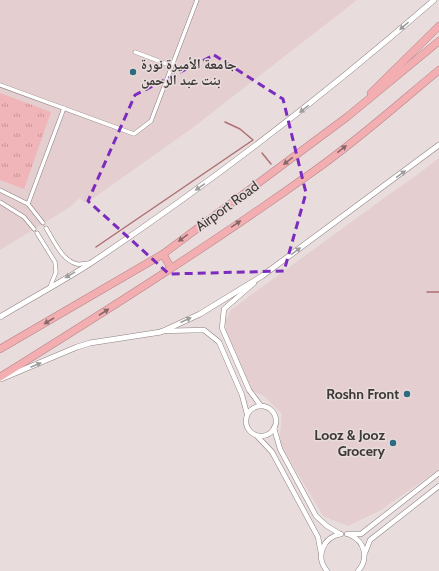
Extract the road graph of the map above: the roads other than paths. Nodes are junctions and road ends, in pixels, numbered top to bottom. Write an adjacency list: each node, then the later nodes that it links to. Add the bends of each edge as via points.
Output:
1 (197, 0): 6 (street)
2 (434, 0): 20 (main road, one-way to 20, via 367,58 267,138)
3 (439, 26): 10 (highway)
4 (439, 41): 10 (highway, Airport Road, via 407,70)
5 (135, 52): 6 (street)
6 (172, 66): 9 (street, via 151,121 134,134)
7 (439, 70): 21 (highway, Airport Road, one-way to 7, via 314,171)
8 (0, 85): 9 (street)
9 (64, 108): 14 (street)
10 (343, 120): 19 (highway, Airport Road, one-way to 19)
11 (439, 145): 22 (main road, one-way to 11)
12 (0, 190): 14 (street)
13 (0, 202): 17 (street, via 24,216)
14 (28, 204): 15 (street)
15 (43, 223)
16 (46, 228): 20 (street, via 70,262 78,265)
17 (34, 229)
18 (37, 233): 23 (street, via 55,262 56,272)
19 (163, 254): 21 (highway); 26 (highway, Airport Road, one-way to 26)
20 (92, 262): 23 (main road, one-way to 23)
21 (171, 268): 27 (highway, Airport Road, one-way to 21)
22 (262, 276): 25 (main road, one-way to 22, via 200,314); 28 (street, via 224,309 222,328 249,390)
23 (50, 288): 24 (main road)
24 (0, 316)
25 (161, 332): 27 (main road, one-way to 25, via 90,343); 29 (street, via 204,330 219,342 242,395)
26 (0, 349)
27 (0, 378)
28 (261, 406): 29 (street, via 254,407); 30 (street, via 273,412 276,421)
29 (247, 414): 31 (street, via 247,428)
30 (274, 428): 31 (street, via 268,434); 34 (street, via 280,449 316,516)
31 (257, 436): 36 (street, via 272,452 283,471 318,536)
32 (439, 473): 35 (street, via 361,534)
33 (439, 486): 37 (street, via 370,540)
34 (340, 534): 35 (street); 36 (street, via 327,540)
35 (347, 534): 37 (street, via 359,541)
36 (321, 553): 39 (street, via 321,560)
37 (365, 553): 38 (street)
38 (361, 570)
39 (327, 571)

